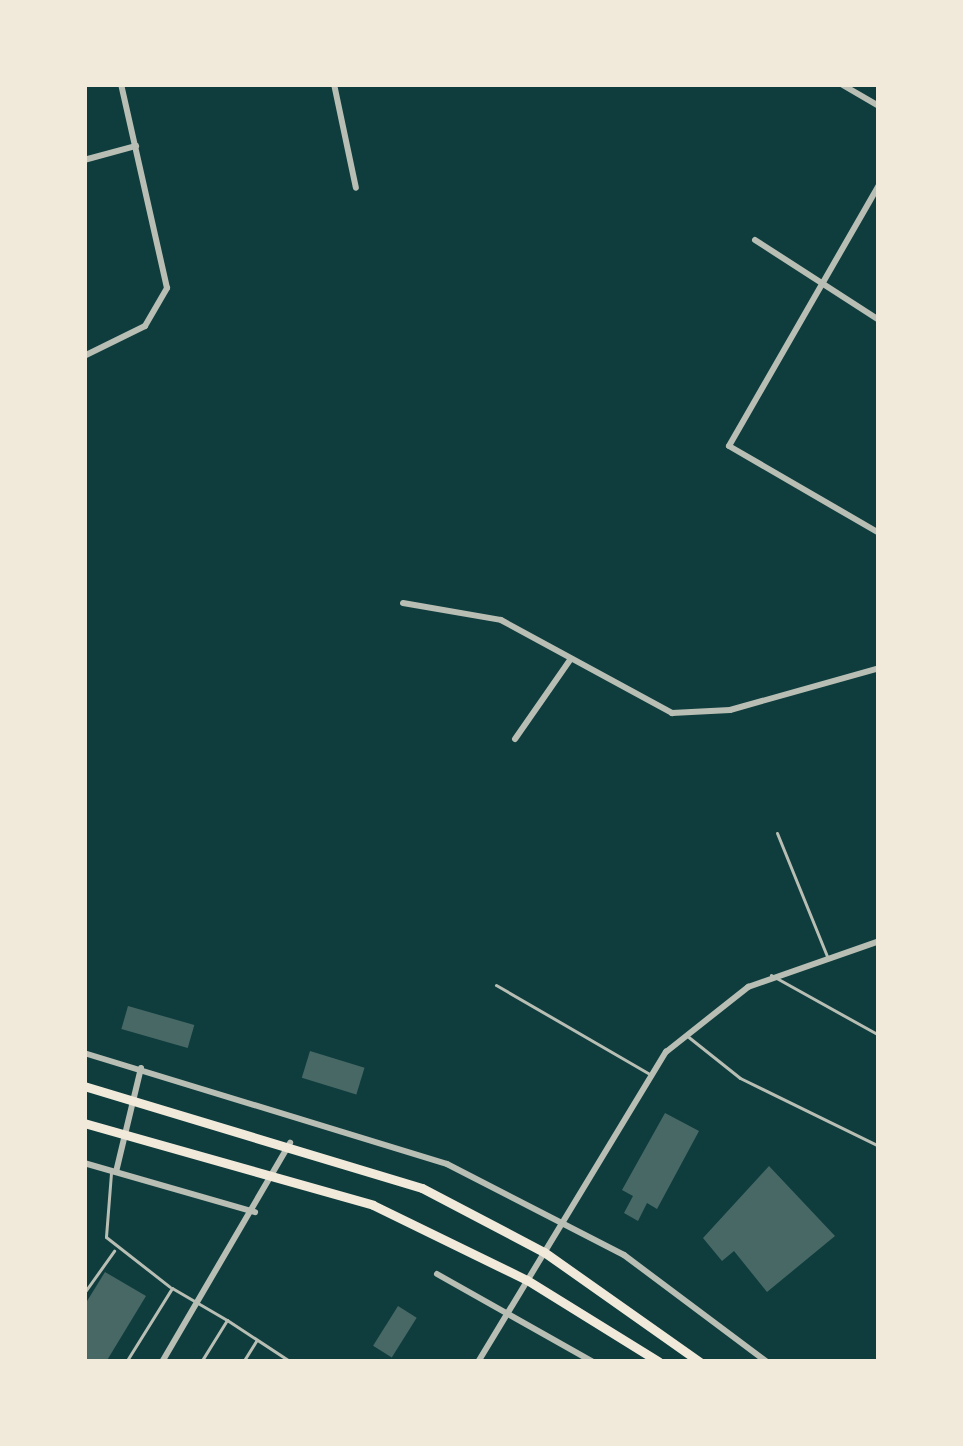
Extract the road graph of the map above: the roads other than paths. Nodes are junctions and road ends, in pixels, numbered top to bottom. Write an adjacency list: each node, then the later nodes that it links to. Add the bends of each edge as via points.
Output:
1 (121, 84): 5 (street)
2 (334, 84): 8 (street)
3 (841, 84): 4 (street)
4 (879, 106)
5 (136, 146): 6 (street); 12 (street, via 163,303 145,326)
6 (84, 160)
7 (879, 184): 10 (street)
8 (356, 188)
9 (755, 240): 10 (street)
10 (818, 284): 11 (street); 13 (street, via 729,446)
11 (879, 320)
12 (84, 356)
13 (879, 533)
14 (403, 603): 15 (street, via 460,605)
15 (570, 660): 16 (street, via 645,704 701,715); 17 (street)
16 (879, 668)
17 (515, 739)
18 (777, 833): 20 (lane)
19 (879, 941): 20 (street)
20 (828, 958): 21 (street)
21 (772, 975): 23 (street); 24 (lane)
22 (496, 985): 27 (lane)
23 (684, 1034): 27 (street); 33 (lane, via 740,1078)
24 (879, 1035)
25 (84, 1052): 26 (street)
26 (142, 1068): 29 (street); 38 (street, via 367,1132)
27 (648, 1073): 38 (street)
28 (84, 1086): 29 (highway)
29 (134, 1100): 31 (street); 32 (highway)
30 (84, 1123): 31 (highway)
31 (123, 1134): 35 (street); 36 (highway)
32 (290, 1143): 36 (street); 40 (highway, via 422,1188)
33 (879, 1145)
34 (84, 1163): 35 (street)
35 (113, 1172): 37 (street); 39 (lane, via 106,1237)
36 (274, 1174): 37 (street); 42 (highway, via 373,1205)
37 (255, 1212): 45 (street)
38 (564, 1219): 40 (street); 58 (street)
39 (115, 1249): 43 (lane); 44 (lane)
40 (544, 1252): 42 (street); 57 (highway)
41 (437, 1274): 46 (street)
42 (527, 1280): 46 (street); 56 (highway)
43 (172, 1288): 45 (lane); 49 (lane)
44 (84, 1293)
45 (200, 1305): 47 (lane); 50 (street)
46 (509, 1310): 54 (street); 55 (street)
47 (227, 1320): 48 (lane); 51 (lane)
48 (257, 1340): 52 (lane); 53 (lane)
49 (126, 1362)
50 (162, 1362)
51 (201, 1362)
52 (243, 1362)
53 (290, 1362)
54 (478, 1362)
55 (593, 1362)
56 (659, 1362)
57 (700, 1362)
58 (767, 1362)

